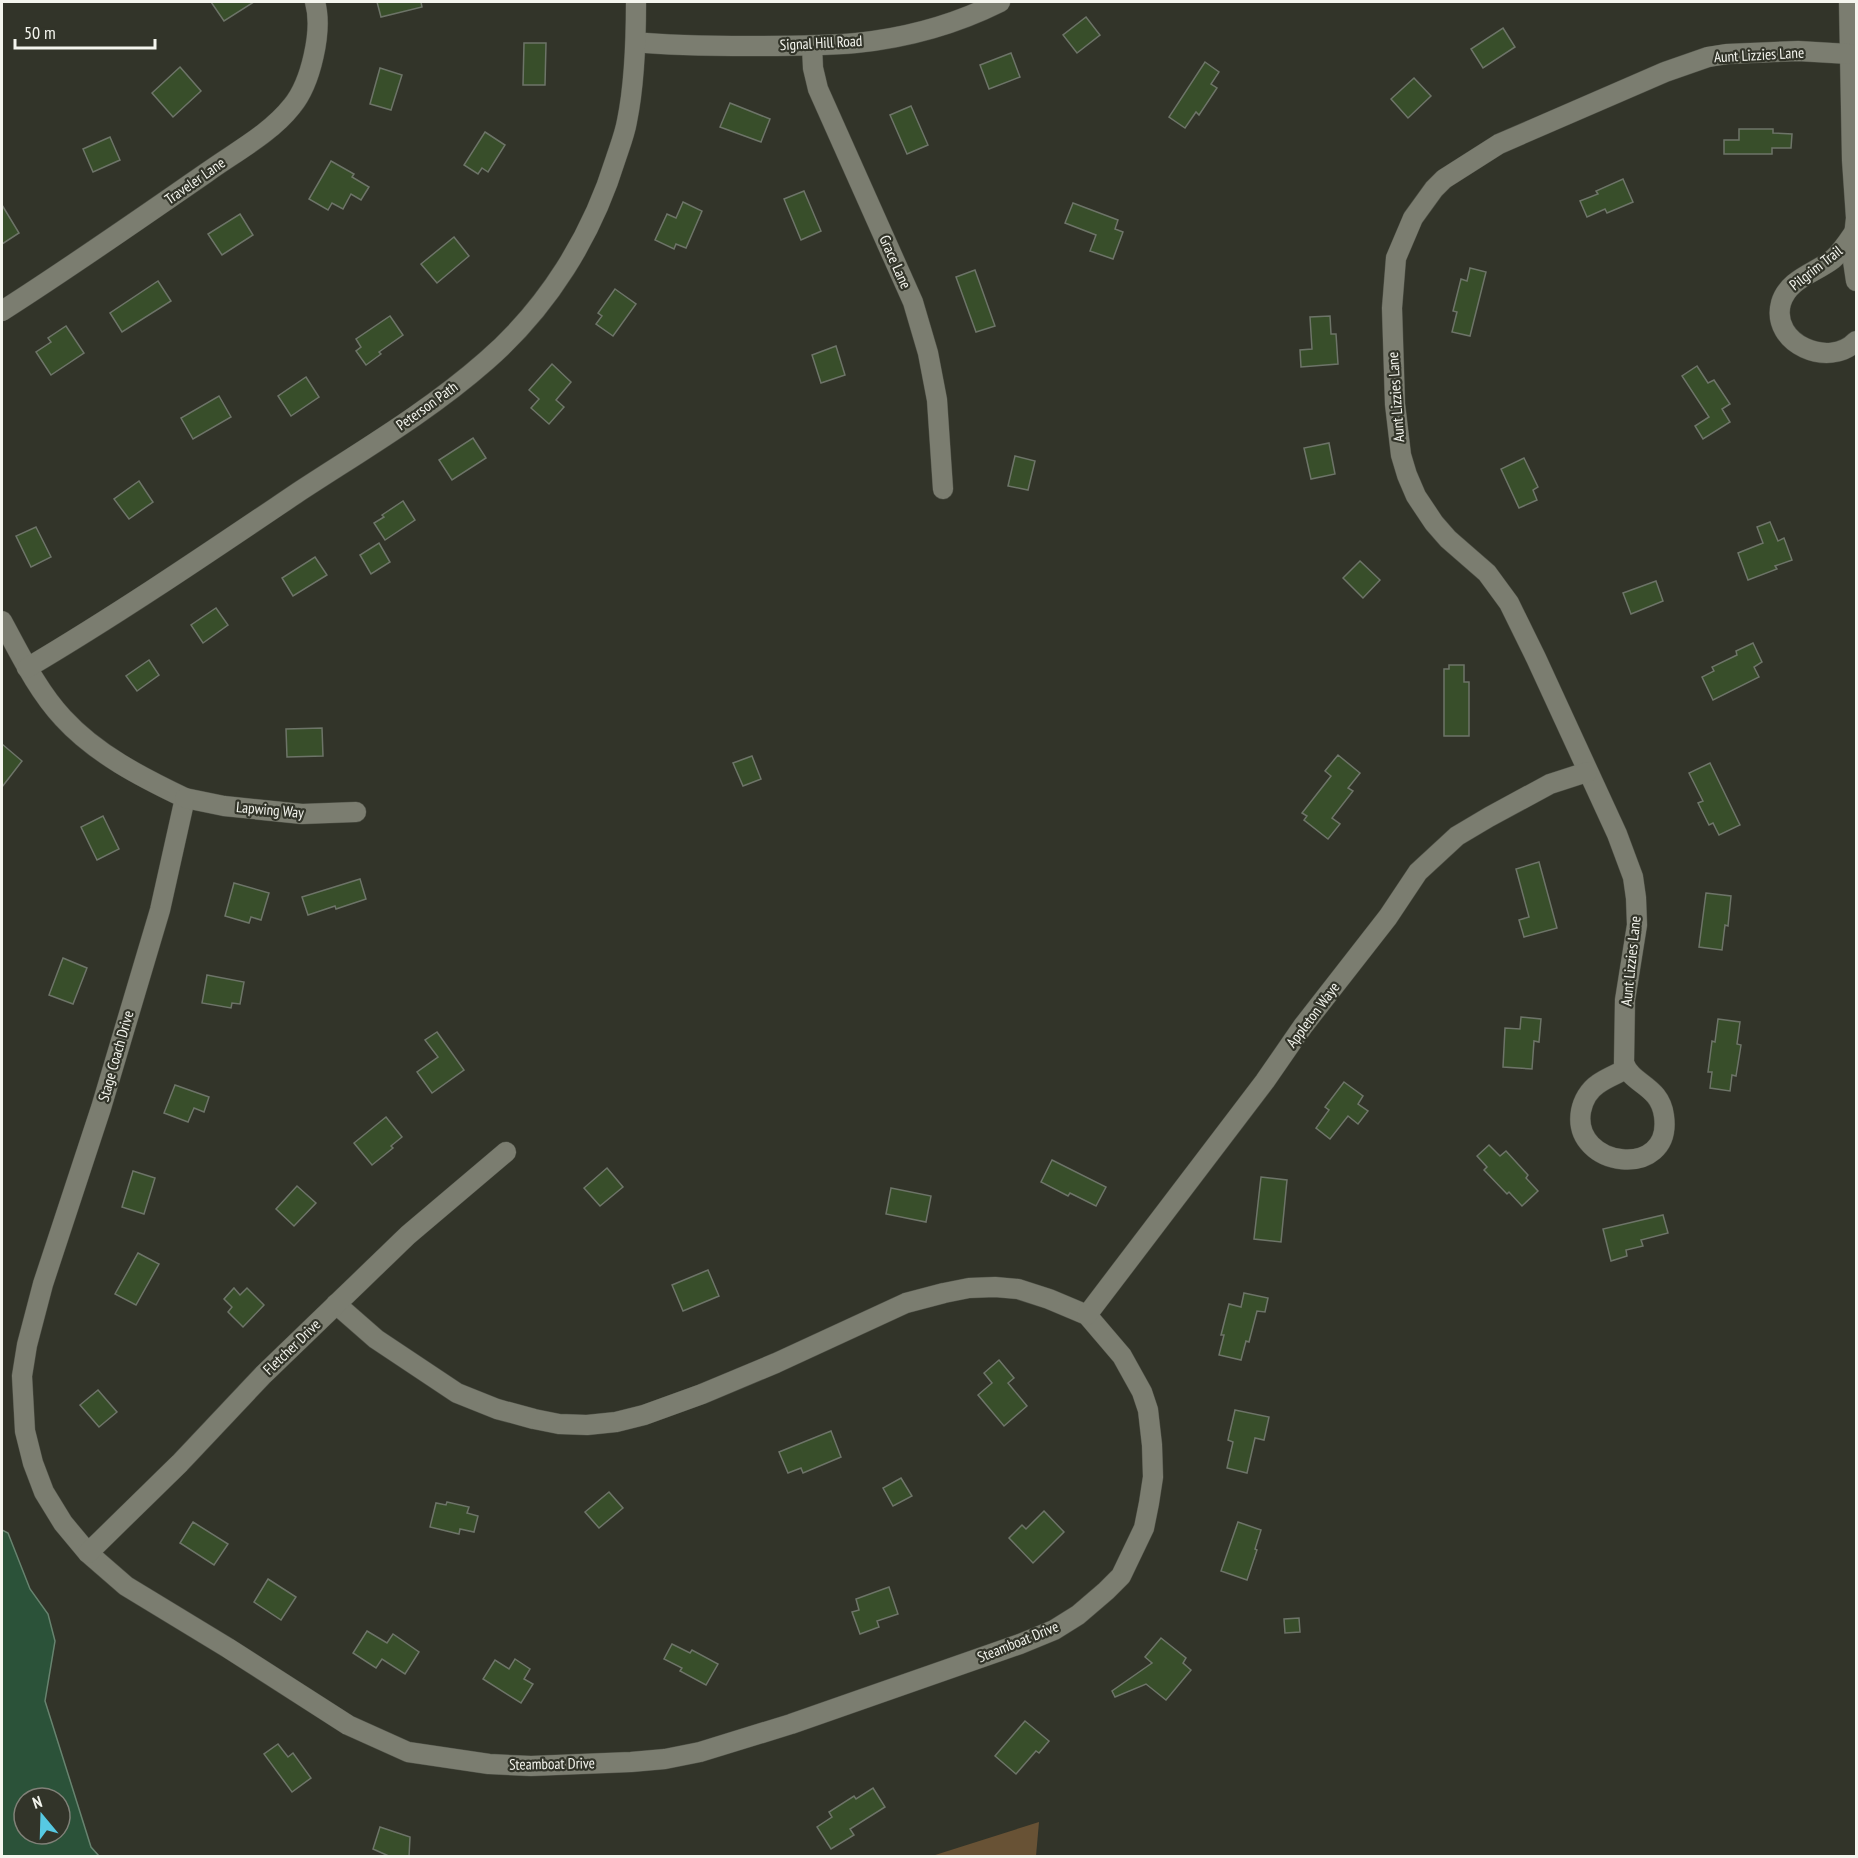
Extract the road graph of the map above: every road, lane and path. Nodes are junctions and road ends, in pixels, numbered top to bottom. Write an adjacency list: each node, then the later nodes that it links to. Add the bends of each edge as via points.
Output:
1 (315, 2): 10 (street, Traveler Lane, via 317,39 310,72 294,104 276,124)
2 (636, 2): 5 (street, Peterson Path)
3 (1000, 2): 6 (street, Signal Hill Road, via 959,19 895,37)
4 (1849, 2): 7 (street, Pilgrim Trail)
5 (636, 42): 6 (street, Signal Hill Road); 14 (street, Peterson Path, via 627,123 589,229 542,302 487,361 414,416 137,600)
6 (812, 46): 12 (street, Grace Lane, via 818,89 921,328 938,400)
7 (1849, 54): 8 (street, Pilgrim Trail); 15 (street, Aunt Lizzies Lane, via 1728,54 1665,72 1499,144 1476,158 1434,189 1402,240 1393,280 1393,360 1396,428 1407,475 1434,524 1487,573 1509,603)
8 (1854, 231): 9 (street, Pilgrim Trail, via 1852,254); 11 (street, Pilgrim Trail, via 1838,255 1786,291 1780,315 1789,337 1809,350 1833,352)
9 (1857, 281)
10 (2, 311)
11 (1857, 341)
12 (943, 489)
13 (2, 621): 14 (street)
14 (27, 668): 16 (street, via 62,718 88,742 119,764)
15 (1587, 772): 18 (street, Aunt Lizzies Lane, via 1627,858 1636,898 1637,924 1625,1000); 21 (street, Appleton Waye, via 1550,784 1489,817 1457,836 1418,872 1362,952)
16 (185, 798): 17 (street, Lapwing Way, via 302,814); 22 (street, Stage Coach Drive, via 160,910 43,1284 22,1376 25,1431 33,1463 63,1523)
17 (356, 812)
18 (1626, 1069): 18 (street, via 1597,1085 1583,1102 1581,1114 1585,1138 1603,1154 1623,1160 1645,1157 1657,1148 1664,1135 1660,1100)
19 (506, 1152): 20 (street, Fletcher Drive, via 408,1235)
20 (336, 1304): 21 (street, Steamboat Drive, via 376,1339 457,1393 534,1419 587,1425 644,1415 702,1394 906,1303 944,1293 969,1288 1018,1289); 22 (street, Fletcher Drive)
21 (1087, 1315): 22 (street, Steamboat Drive, via 1122,1356 1148,1410 1153,1478 1143,1528 1121,1576 1054,1630 791,1724 700,1752 654,1760 531,1766 408,1752 348,1725 126,1586)
22 (88, 1553)

